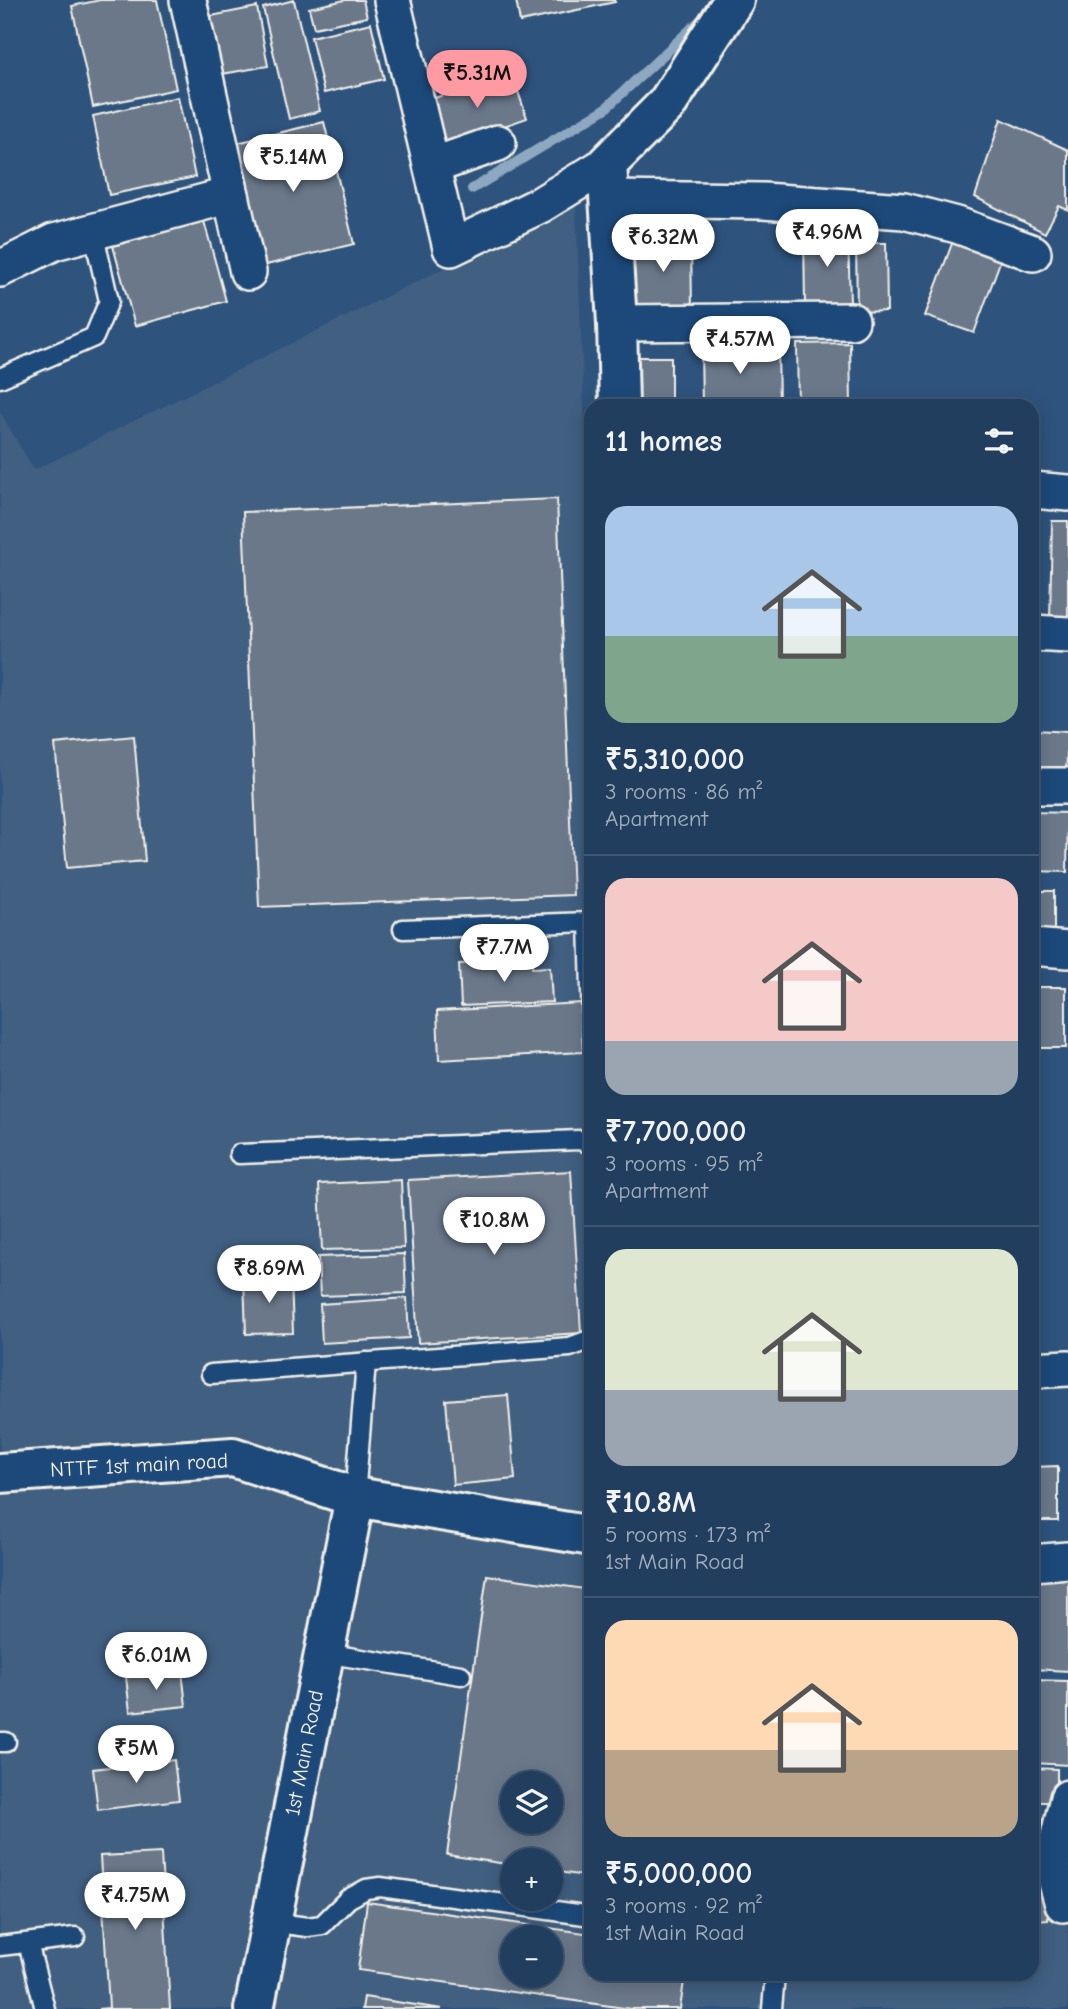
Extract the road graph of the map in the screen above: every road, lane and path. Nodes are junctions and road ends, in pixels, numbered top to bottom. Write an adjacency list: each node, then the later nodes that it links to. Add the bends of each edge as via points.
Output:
1 (188, 0): 7 (street)
2 (392, 0): 5 (street)
3 (734, 0): 6 (street, via 667,104)
4 (498, 143): 5 (street)
5 (432, 166): 6 (street, via 451,248 540,205)
6 (609, 182): 9 (street, via 763,201 904,211); 13 (street)
7 (231, 195): 8 (street); 11 (street)
8 (93, 231): 10 (street, via 54,242); 14 (lane, via 109,301 94,337)
9 (1032, 253)
10 (0, 269)
11 (248, 272)
12 (851, 321): 13 (street)
13 (617, 323): 15 (street)
14 (0, 378)
15 (619, 399)
16 (1039, 491): 17 (street)
17 (1068, 493)
18 (1039, 633): 19 (street)
19 (1068, 635)
20 (1039, 786): 21 (street)
21 (1068, 786)
22 (584, 922): 23 (lane)
23 (403, 929)
24 (1039, 948): 25 (street)
25 (1068, 950)
26 (584, 1142): 27 (lane)
27 (239, 1154)
28 (584, 1342): 29 (lane, via 570,1347)
29 (366, 1362): 32 (lane); 34 (lane)
30 (1068, 1368): 31 (street)
31 (1039, 1370)
32 (211, 1374)
33 (0, 1473): 34 (street, NTTF 1st main road, via 233,1457)
34 (355, 1497): 35 (street, NTTF 1st main road); 38 (street, 1st Main Road)
35 (584, 1535)
36 (1068, 1560): 37 (street)
37 (1039, 1562)
38 (324, 1653): 39 (lane); 43 (street, 1st Main Road)
39 (461, 1675)
40 (1068, 1798): 41 (street, via 1052,1864)
41 (1063, 1904)
42 (584, 1915): 43 (lane, via 380,1887 348,1899 322,1925)
43 (271, 1922): 49 (street, 1st Main Road)
44 (75, 1937): 45 (lane)
45 (28, 1942): 46 (lane); 48 (lane)
46 (0, 1946)
47 (774, 1981): 50 (lane)
48 (45, 2009)
49 (254, 2009)
50 (772, 2009)

